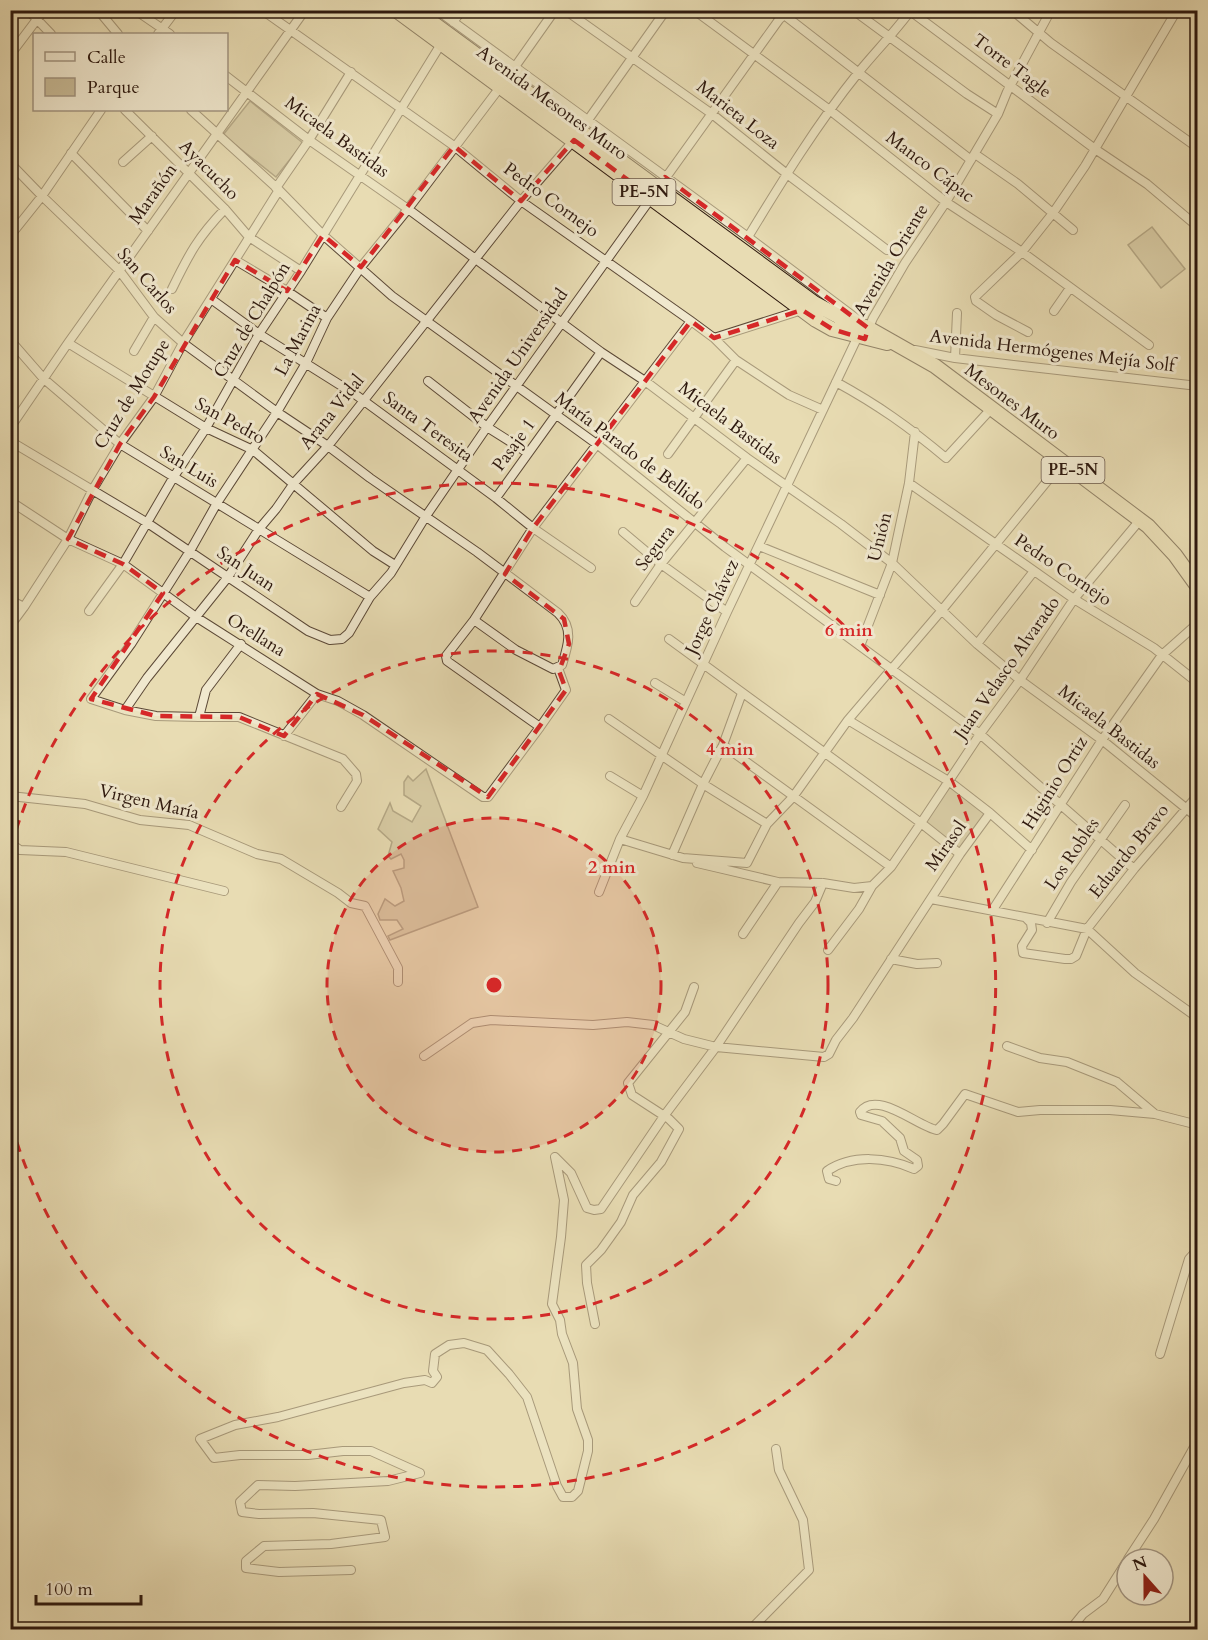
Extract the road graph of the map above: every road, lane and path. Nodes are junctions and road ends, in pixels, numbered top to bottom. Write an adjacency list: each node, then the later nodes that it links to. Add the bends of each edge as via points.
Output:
1 (28, 10): 23 (street)
2 (44, 10): 23 (street)
3 (98, 10): 28 (street)
4 (135, 10): 29 (street)
5 (177, 10): 29 (street)
6 (262, 10): 25 (street, Pedro Cornejo)
7 (304, 10): 25 (street, Marañón)
8 (396, 10): 31 (highway, Avenida Mesones Muro / PE-5N)
9 (415, 10): 38 (highway, PE-5N)
10 (437, 10): 24 (street)
11 (462, 10): 24 (street)
12 (555, 10): 38 (street, La Marina)
13 (565, 10): 34 (street, Marieta Loza)
14 (666, 10): 34 (street)
15 (694, 10): 32 (street, Manco Cápac)
16 (770, 10): 22 (street)
17 (853, 10): 30 (street)
18 (1012, 10): 26 (street)
19 (1051, 10): 26 (street, Avenida Oriente)
20 (1177, 10): 41 (street)
21 (910, 11): 30 (street); 39 (street, Torre Tagle)
22 (783, 14): 32 (street, Avenida Universidad); 36 (street)
23 (37, 21): 27 (street); 33 (street)
24 (453, 22): 38 (street)
25 (289, 31): 35 (street, Pedro Cornejo); 40 (street, Marañón)
26 (1038, 31): 39 (street, Avenida Oriente); 41 (street)
27 (50, 33)
28 (117, 33)
29 (163, 33)
30 (891, 38): 36 (street); 48 (street)
31 (441, 44): 38 (highway, Avenida Mesones Muro / PE-5N); 42 (street, Cruz de Chalpón)
32 (755, 54): 46 (street, Manco Cápac); 47 (street, Avenida Universidad)
33 (10, 55)
34 (632, 58): 47 (street, Marieta Loza); 49 (street)
35 (351, 72): 42 (street, Pedro Cornejo); 52 (street, Cruz de Motupe)
36 (858, 73): 46 (street); 58 (street)
37 (228, 77): 40 (street, Micaela Bastidas)
38 (507, 77): 49 (street); 53 (highway, Avenida Mesones Muro / PE-5N); 55 (street, La Marina); 64 (highway, PE-5N)
39 (1011, 86): 48 (street, Avenida Oriente); 56 (street, Torre Tagle)
40 (248, 92): 50 (street, Marañón); 52 (street, Micaela Bastidas)
41 (1125, 96): 54 (street); 56 (street)
42 (402, 110): 55 (street, Pedro Cornejo); 63 (street, Cruz de Chalpón)
43 (100, 111): 57 (street)
44 (126, 111): 51 (street, Ayacucho)
45 (192, 111): 50 (street, María Parado de Bellido)
46 (831, 111): 62 (street); 68 (street, Manco Cápac)
47 (712, 114): 62 (street, Marieta Loza); 64 (street, Avenida Universidad)
48 (998, 114): 58 (street, Avenida Oriente)
49 (588, 120): 64 (street)
50 (218, 134): 61 (street, Marañón); 65 (street, María Parado de Bellido)
51 (152, 136): 59 (street); 61 (street, Ayacucho)
52 (309, 140): 63 (street, Micaela Bastidas); 65 (street, Cruz de Motupe)
53 (574, 140): 64 (highway, Avenida Mesones Muro / PE-5N); 67 (street, Arana Vidal)
54 (1196, 143)
55 (454, 146): 67 (street, Pedro Cornejo); 69 (street, La Marina)
56 (1095, 148): 71 (street); 72 (street, Torre Tagle, via 1147,184)
57 (71, 153): 66 (street); 74 (street)
58 (973, 157): 68 (street, Avenida Oriente); 71 (street, via 1018,184)
59 (123, 162)
60 (10, 163): 66 (street, San Carlos)
61 (188, 174): 70 (street, Ayacucho); 74 (street, Marañón)
62 (787, 174): 78 (street); 79 (street, Marieta Loza)
63 (360, 175): 69 (street, Micaela Bastidas); 75 (street, Cruz de Chalpón)
64 (658, 187): 78 (street); 83 (street, Avenida Universidad); 91 (highway, Avenida Mesones Muro / PE-5N); 101 (highway, PE-5N, via 814,303)
65 (277, 189): 75 (street, María Parado de Bellido); 77 (street, Cruz de Motupe)
66 (42, 196): 76 (street); 85 (street, San Carlos)
67 (521, 201): 82 (street, Arana Vidal); 83 (street, Pedro Cornejo)
68 (946, 202): 80 (street, Manco Cápac); 101 (street, Avenida Oriente)
69 (408, 208): 82 (street, Micaela Bastidas); 84 (street, La Marina)
70 (225, 209): 77 (street, Ayacucho); 88 (street, via 190,250)
71 (1053, 213): 73 (street); 80 (street)
72 (1197, 227)
73 (1073, 230)
74 (148, 231): 85 (street, Marañón)
75 (323, 235): 84 (street, María Parado de Bellido); 86 (street, Cruz de Chalpón)
76 (10, 236)
77 (249, 237): 81 (street, Cruz de Motupe); 86 (street, Ayacucho)
78 (748, 237): 101 (street)
79 (887, 250)
80 (1022, 252): 87 (street, Manco Cápac); 99 (street, via 975,297 996,315)
81 (235, 260): 89 (street); 90 (street, Cruz de Motupe)
82 (475, 260): 96 (street, Arana Vidal); 98 (street, Micaela Bastidas)
83 (605, 261): 97 (street, Pedro Cornejo); 98 (street, Avenida Universidad)
84 (361, 267): 95 (street, La Marina); 96 (street, María Parado de Bellido, via 392,296)
85 (119, 270): 94 (street, San Carlos); 104 (street, Marañón)
86 (301, 271): 89 (street, Cruz de Chalpón)
87 (1070, 288): 92 (street); 106 (street, Manco Cápac)
88 (172, 289)
89 (287, 291): 95 (street); 100 (street, Cruz de Chalpón)
90 (211, 299): 100 (street, Santa Teresita); 105 (street, Cruz de Motupe)
91 (802, 310): 101 (highway, Avenida Mesones Muro / PE-5N, via 832,329); 102 (street)
92 (1054, 311)
93 (957, 313): 110 (street)
94 (154, 317): 105 (street, San Carlos); 108 (street)
95 (327, 318): 112 (street, La Marina)
96 (427, 320): 119 (street, María Parado de Bellido); 121 (street, Arana Vidal)
97 (691, 321): 102 (street, Pedro Cornejo); 116 (street)
98 (561, 323): 109 (street, Micaela Bastidas); 119 (street, Avenida Universidad)
99 (1028, 332)
100 (259, 334): 112 (street, Santa Teresita); 114 (street, Cruz de Chalpón)
101 (864, 334): 107 (highway, PE-5N); 117 (street, Jorge Chávez)
102 (714, 338): 111 (street, Pedro Cornejo)
103 (10, 340): 113 (street, San Luis)
104 (68, 343): 113 (street, Marañón); 120 (street, San Pedro)
105 (183, 343): 114 (street, San Carlos); 120 (street, Cruz de Motupe)
106 (1149, 345)
107 (904, 347): 110 (street, Avenida Hermógenes Mejía Solf); 122 (highway, Mesones Muro / PE-5N)
108 (134, 351)
109 (601, 352): 116 (street, Micaela Bastidas); 125 (street, Pasaje 1)
110 (955, 358): 118 (street, Avenida Hermógenes Mejía Solf)
111 (736, 360): 123 (street, Pedro Cornejo, via 789,395); 126 (street)
112 (306, 363): 121 (street, Santa Teresita); 124 (street, La Marina)
113 (44, 379): 128 (street, Marañón); 132 (street, San Luis)
114 (234, 380): 124 (street, San Carlos); 129 (street, Cruz de Chalpón)
115 (428, 381): 127 (street)
116 (645, 381): 126 (street, Micaela Bastidas); 133 (street)
117 (836, 382): 123 (street, Jorge Chávez); 130 (street)
118 (1197, 386)
119 (516, 387): 125 (street, María Parado de Bellido); 127 (street, Avenida Universidad)
120 (154, 397): 129 (street, San Pedro); 132 (street, Cruz de Motupe)
121 (363, 400): 134 (street, Arana Vidal); 140 (street, Santa Teresita)
122 (991, 409): 130 (street, via 946,458); 139 (highway, Mesones Muro / PE-5N)
123 (823, 410): 144 (street, Jorge Chávez)
124 (277, 412): 134 (street, San Carlos); 135 (street, La Marina)
125 (555, 416): 133 (street, María Parado de Bellido); 136 (street, Pasaje 1)
126 (694, 418): 137 (street); 138 (street, Micaela Bastidas)
127 (487, 427): 136 (street); 140 (street, Avenida Universidad)
128 (10, 428)
129 (206, 428): 135 (street, San Pedro); 141 (street, Cruz de Chalpón)
130 (915, 432): 143 (street, Unión)
131 (10, 441): 145 (street, San Juan)
132 (120, 444): 141 (street, San Luis); 145 (street, Cruz de Motupe)
133 (598, 444): 152 (street, María Parado de Bellido); 153 (street)
134 (328, 446): 142 (street, Arana Vidal); 149 (street, San Carlos)
135 (253, 450): 142 (street, San Pedro); 148 (street, La Marina)
136 (528, 453): 146 (street, Pasaje 1)
137 (668, 454)
138 (747, 458): 144 (street, Micaela Bastidas); 152 (street, Segura)
139 (1062, 463): 150 (highway, Mesones Muro / PE-5N); 157 (street)
140 (459, 470): 146 (street, Santa Teresita); 149 (street, Avenida Universidad)
141 (173, 478): 148 (street, San Luis); 151 (street, Cruz de Chalpón)
142 (294, 483): 154 (street, Arana Vidal); 164 (street, San Pedro)
143 (909, 483): 157 (street, Pedro Cornejo); 160 (street, Unión)
144 (787, 486): 158 (street, Jorge Chávez); 160 (street, Micaela Bastidas)
145 (93, 489): 151 (street, San Juan); 156 (street, Cruz de Motupe)
146 (496, 498): 153 (street, Santa Teresita)
147 (10, 501): 156 (street, Orellana)
148 (217, 503): 154 (street, San Luis); 159 (street, La Marina)
149 (426, 516): 164 (street, Avenida Universidad); 167 (street, San Carlos)
150 (1140, 520): 169 (highway, Mesones Muro / PE-5N, via 1163,540); 173 (street, Juan Velasco Alvarado)
151 (146, 522): 159 (street, San Juan); 161 (street, Cruz de Chalpón)
152 (696, 522): 162 (street, Segura); 163 (street, María Parado de Bellido)
153 (533, 528): 165 (street, Santa Teresita); 167 (street)
154 (259, 529): 168 (street, Arana Vidal); 172 (street, San Luis)
155 (623, 532): 162 (street)
156 (68, 539): 161 (street, Orellana); 176 (street, Cruz de Motupe)
157 (996, 543): 166 (street, Pedro Cornejo); 177 (street)
158 (759, 546): 163 (street, Jorge Chávez); 171 (street)
159 (190, 551): 168 (street, San Juan); 170 (street, La Marina)
160 (892, 563): 171 (street, Unión); 177 (street, Micaela Bastidas)
161 (123, 564): 170 (street, Orellana); 178 (street, Cruz de Chalpón)
162 (661, 564): 175 (street, Segura); 179 (street)
163 (750, 564): 179 (street, Jorge Chávez); 187 (street, María Parado de Bellido)
164 (395, 565): 172 (street, Avenida Universidad)
165 (591, 568)
166 (1034, 571): 173 (street, Pedro Cornejo); 186 (street)
167 (505, 573): 181 (street); 190 (street, San Carlos, via 564,619 569,644)
168 (228, 577): 172 (street, San Juan, via 308,631 330,640 342,639 349,633); 180 (street, Arana Vidal)
169 (1197, 587)
170 (163, 593): 180 (street, Orellana); 198 (street, La Marina, via 91,699)
171 (880, 595): 187 (street, Unión)
172 (370, 597)
173 (1074, 599): 188 (street, Pedro Cornejo); 192 (street, Juan Velasco Alvarado)
174 (10, 600): 176 (street)
175 (635, 602)
176 (24, 607): 183 (street, Cruz de Motupe)
177 (942, 610): 186 (street, Micaela Bastidas); 191 (street)
178 (89, 611)
179 (727, 612): 189 (street, Jorge Chávez)
180 (196, 617): 185 (street, Orellana); 198 (street, Arana Vidal)
181 (474, 620): 190 (street, via 516,650); 202 (street, via 446,656 447,661)
182 (1197, 623): 188 (street, Higinio Ortiz)
183 (10, 626)
184 (669, 639): 189 (street)
185 (241, 644): 196 (street, Orellana); 199 (street, via 206,690)
186 (977, 644): 192 (street, Micaela Bastidas)
187 (860, 646): 191 (street, María Parado de Bellido)
188 (1162, 655): 194 (street, Pedro Cornejo); 205 (street, Higinio Ortiz)
189 (704, 665): 195 (street); 197 (street, Jorge Chávez)
190 (558, 668): 202 (street, via 567,690)
191 (891, 669): 201 (street); 203 (street, María Parado de Bellido)
192 (1020, 680): 203 (street, Juan Velasco Alvarado); 205 (street, Micaela Bastidas)
193 (655, 683): 197 (street)
194 (1197, 683)
195 (742, 693): 206 (street); 207 (street)
196 (316, 694): 202 (street, Orellana, via 338,700 488,798); 204 (street)
197 (686, 702): 208 (street, Jorge Chávez)
198 (124, 710): 199 (street, via 156,716)
199 (199, 717): 204 (street, via 239,717)
200 (609, 719): 208 (street)
201 (848, 720): 207 (street); 210 (street)
202 (540, 727)
203 (980, 734): 210 (street, Juan Velasco Alvarado); 217 (street, María Parado de Bellido)
204 (284, 736): 218 (street, via 338,757 352,768 357,781)
205 (1102, 740): 217 (street, Higinio Ortiz); 219 (street, Micaela Bastidas)
206 (723, 745): 211 (street); 215 (street)
207 (823, 753): 215 (street); 222 (street)
208 (661, 755): 211 (street); 214 (street, Jorge Chávez)
209 (610, 776): 214 (street)
210 (950, 782): 220 (street); 222 (street, Juan Velasco Alvarado)
211 (703, 784): 223 (street); 229 (street)
212 (1197, 795): 219 (street, Eduardo Bravo)
213 (10, 796): 247 (street, Virgen María, via 85,804 140,820 189,825 281,860 351,903 365,906 398,968)
214 (643, 796): 224 (street, Jorge Chávez)
215 (793, 797): 223 (street); 231 (street)
216 (1125, 805): 225 (street, Los Robles)
217 (1060, 806): 225 (street, María Parado de Bellido); 227 (street, Higinio Ortiz)
218 (341, 807)
219 (1185, 808): 221 (street, Micaela Bastidas); 232 (street, Eduardo Bravo)
220 (990, 813): 227 (street); 228 (street, Mirasol)
221 (1197, 818)
222 (921, 823): 228 (street); 231 (street, Juan Velasco Alvarado)
223 (767, 824): 230 (street, via 747,863)
224 (620, 839): 229 (street); 237 (street, Jorge Chávez)
225 (1101, 841): 232 (street, María Parado de Bellido); 241 (street, Los Robles)
226 (10, 843): 236 (street, via 20,850 66,852)
227 (1032, 850): 239 (street, Higinio Ortiz)
228 (960, 854): 238 (street, Mirasol)
229 (672, 855): 230 (street)
230 (683, 858): 233 (street)
231 (891, 867): 235 (street, Juan Velasco Alvarado)
232 (1134, 869): 242 (street, Eduardo Bravo)
233 (778, 882): 234 (street); 243 (street)
234 (823, 883): 235 (street, via 854,888); 252 (street, via 815,902)
235 (872, 886): 244 (street, Juan Velasco Alvarado)
236 (224, 891)
237 (599, 892)
238 (931, 899): 239 (street); 245 (street, Mirasol)
239 (992, 911): 240 (street)
240 (1027, 919): 241 (street); 242 (street, Eduardo Bravo, via 1033,927 1022,946 1026,953 1071,959)
241 (1047, 923): 242 (street)
242 (1087, 929): 249 (street, via 1135,973)
243 (743, 933)
244 (828, 950)
245 (891, 959): 246 (street); 252 (street, Mirasol, via 824,1057)
246 (937, 963)
247 (399, 982)
248 (694, 987): 250 (street, via 685,1012)
249 (1197, 1018)
250 (669, 1031): 252 (street); 253 (street, via 653,1024 627,1022 593,1025 490,1020 472,1023); 255 (street, via 628,1083 632,1095)
251 (1007, 1046): 254 (street, via 1040,1058 1067,1062 1118,1082)
252 (716, 1047): 255 (street)
253 (424, 1056)
254 (1155, 1114): 256 (street); 257 (street, via 1018,1112 965,1094 937,1130 898,1110 870,1106 862,1108 861,1115 882,1121 900,1138 904,1150 918,1166 914,1169 882,1158 864,1160 827,1171)
255 (664, 1116): 259 (street, via 679,1129 661,1162 633,1195 621,1222 586,1265); 264 (street, via 598,1210 587,1208 571,1173 555,1157 564,1200 552,1304 573,1363 577,1408 588,1440 578,1491 572,1497 563,1497 557,1485 527,1397 487,1350 465,1343 449,1344 435,1354 433,1371 437,1377 432,1383 404,1383 235,1425 200,1439 214,1458 371,1451 420,1473 388,1481 258,1485 240,1502 242,1512 313,1513 381,1520 385,1538 264,1546 246,1561 246,1568 279,1572)
256 (1197, 1125)
257 (836, 1182)
258 (1197, 1249): 260 (street, via 1189,1259)
259 (595, 1324)
260 (1160, 1354)
261 (1197, 1440): 263 (street)
262 (776, 1449): 266 (street, via 779,1470 803,1520 809,1570)
263 (1136, 1547)
264 (351, 1570)
265 (1115, 1580): 267 (street, via 1103,1599)
266 (750, 1629)
267 (1070, 1629)

